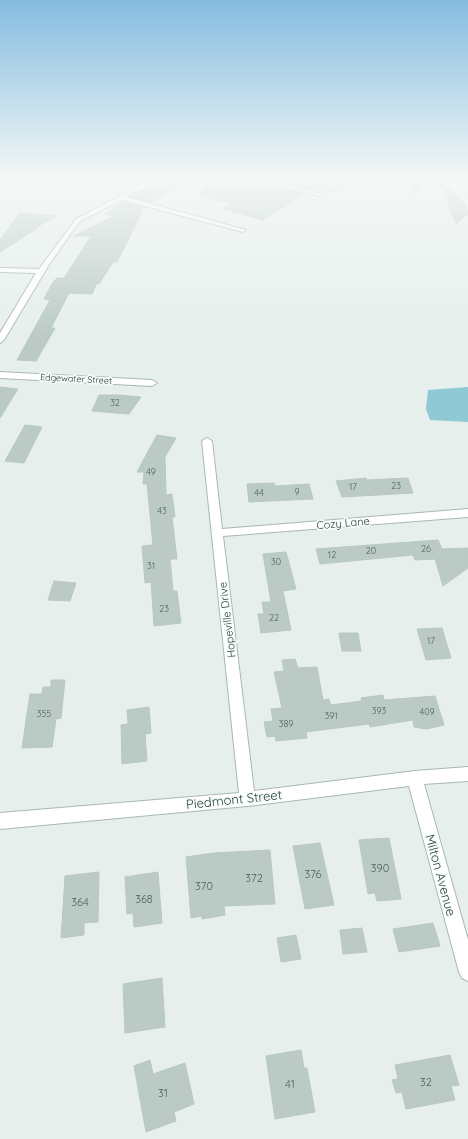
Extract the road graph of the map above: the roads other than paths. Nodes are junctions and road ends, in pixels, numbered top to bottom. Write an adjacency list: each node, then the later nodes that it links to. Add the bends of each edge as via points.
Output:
1 (68, 231): 3 (street)
2 (0, 270): 3 (street)
3 (42, 271): 4 (street)
4 (0, 340)
5 (0, 375): 6 (street, Edgewater Street)
6 (152, 383)
7 (207, 441): 9 (street, Hopeville Drive)
8 (468, 513): 9 (street, Cozy Lane)
9 (217, 534): 12 (street, Hopeville Drive)
10 (468, 774): 11 (street, Piedmont Street)
11 (415, 778): 12 (street, Piedmont Street); 14 (street, Milton Avenue)
12 (247, 799): 13 (street, Piedmont Street)
13 (0, 821)
14 (468, 972)

